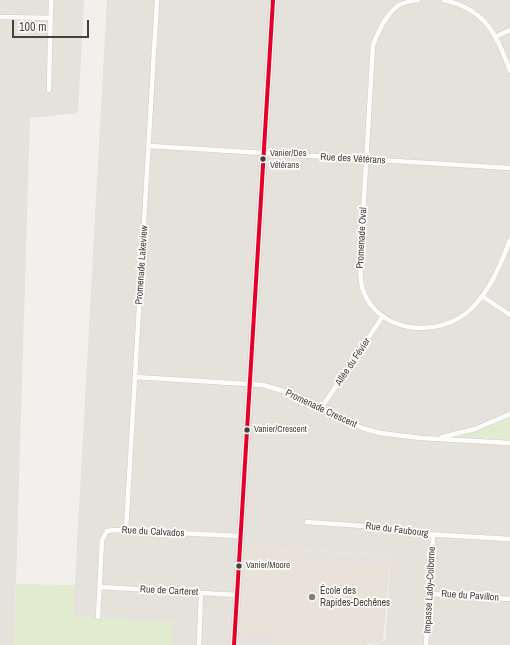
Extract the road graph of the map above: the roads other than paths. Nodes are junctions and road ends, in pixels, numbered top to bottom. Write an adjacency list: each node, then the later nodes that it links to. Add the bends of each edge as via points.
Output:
1 (51, 0): 8 (street)
2 (157, 0): 13 (street, Promenade Lakeview)
3 (273, 0): 14 (street)
4 (418, 0): 6 (street, Promenade Oval)
5 (444, 0): 10 (street, via 458,3 473,11)
6 (399, 2): 15 (street, Promenade Oval, via 379,29 373,45)
7 (0, 17): 8 (street)
8 (50, 18): 12 (street)
9 (510, 30): 10 (street)
10 (497, 36): 11 (street)
11 (510, 71)
12 (49, 90)
13 (149, 146): 14 (street, Rue des Vétérans); 21 (street, Promenade Lakeview)
14 (263, 154): 15 (street, Rue des Vétérans); 22 (street)
15 (367, 160): 16 (street, Rue des Vétérans); 20 (street, Promenade Oval, via 360,265 362,289 375,310)
16 (510, 168)
17 (510, 240): 18 (street, Promenade Oval)
18 (482, 296): 19 (street); 20 (street, Promenade Oval, via 460,318 446,325 416,328 400,325)
19 (510, 315)
20 (383, 316): 23 (street, Allée du Févier)
21 (135, 377): 22 (street, Promenade Crescent); 28 (street, Promenade Lakeview)
22 (251, 384): 23 (street, Promenade Crescent, via 274,388); 30 (street)
23 (322, 407): 25 (street, Promenade Crescent, via 368,430)
24 (510, 414): 25 (street, Promenade Crescent, via 475,429)
25 (435, 439): 26 (street, Promenade Crescent)
26 (510, 443)
27 (307, 522): 29 (street, Rue du Faubourg, via 392,528 402,533)
28 (126, 530): 30 (street, Rue du Calvados); 32 (street, Rue du Calvados, via 110,530 104,534)
29 (433, 534): 31 (street, Rue du Faubourg); 34 (street, Impasse Lady-Colborne)
30 (240, 536): 35 (street)
31 (510, 539)
32 (100, 587): 33 (street, Rue de Carteret); 37 (street, Rue du Calvados)
33 (201, 593): 35 (street, Rue de Carteret); 38 (street)
34 (430, 594): 36 (street, Rue du Pavillon); 40 (street, Impasse Lady-Colborne)
35 (237, 595): 39 (street)
36 (510, 599)
37 (98, 617)
38 (199, 645)
39 (234, 645)
40 (426, 645)

